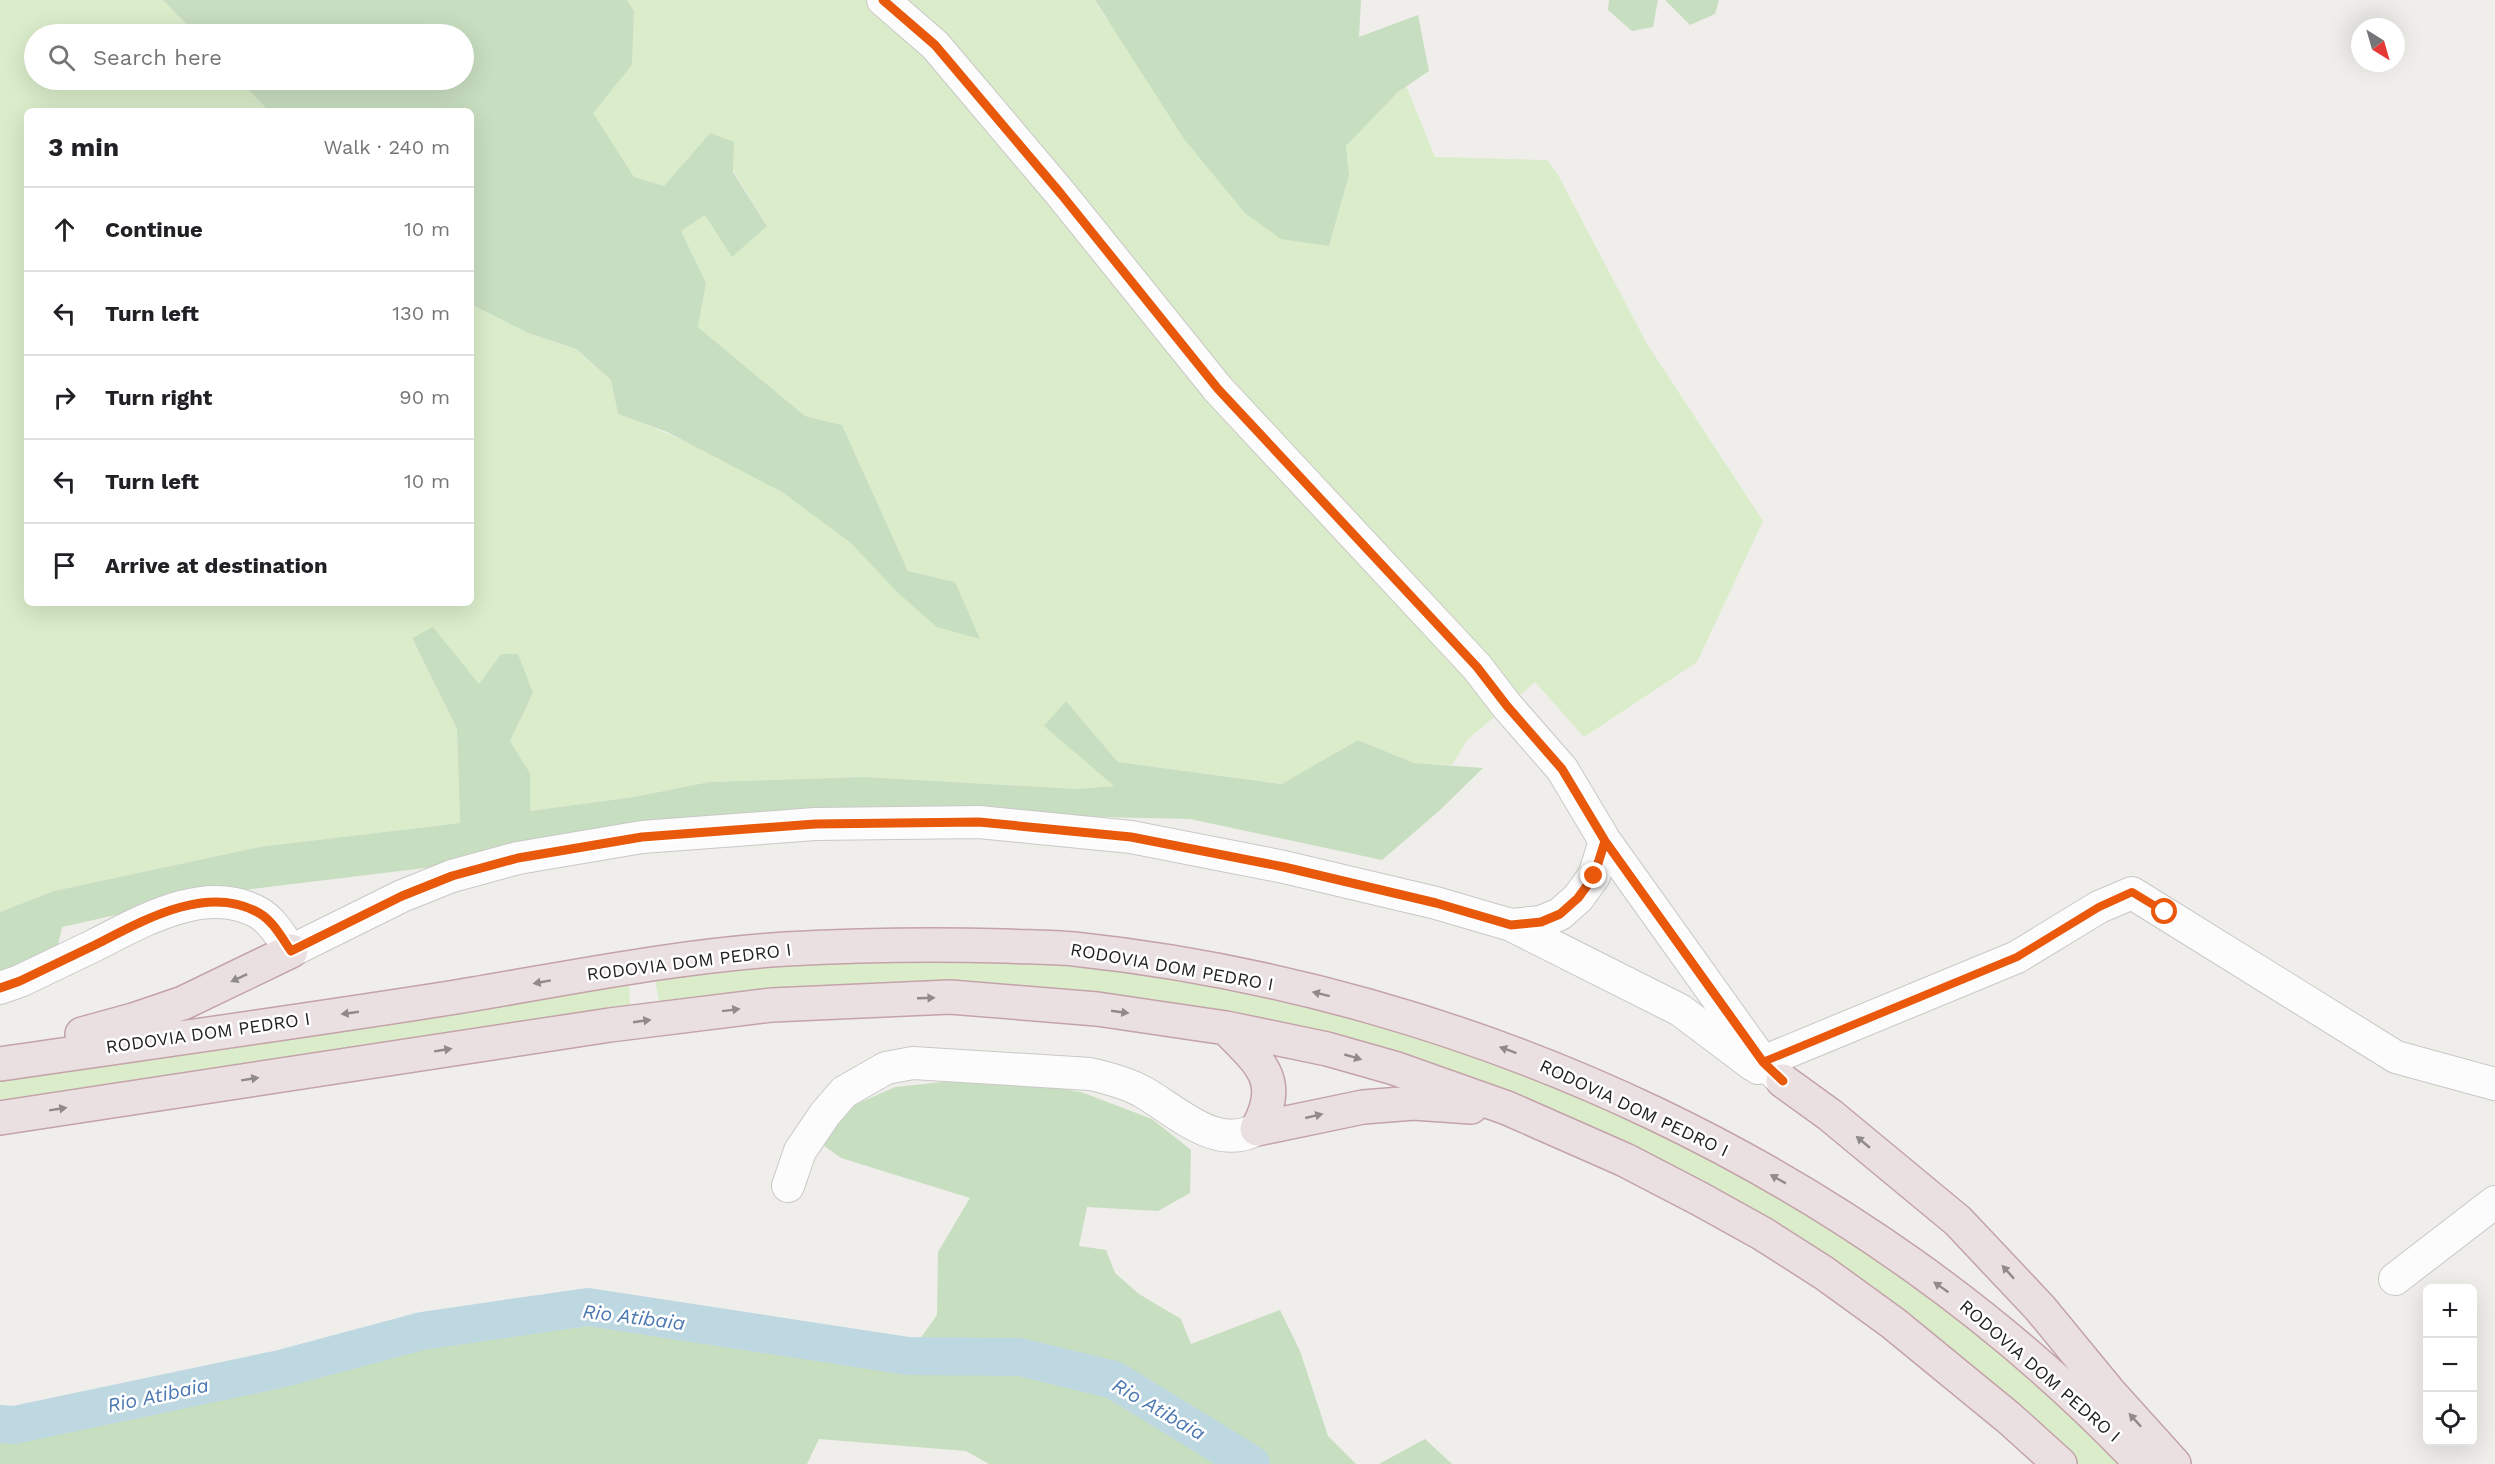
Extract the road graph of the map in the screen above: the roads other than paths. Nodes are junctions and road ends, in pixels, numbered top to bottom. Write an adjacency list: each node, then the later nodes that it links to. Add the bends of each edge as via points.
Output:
1 (882, 0): 2 (street, via 935,45 1218,389 1477,667 1562,769)
2 (1605, 841): 3 (street, via 1594,876 1578,898 1560,914 1541,922); 9 (street)
3 (1511, 925): 4 (street, via 1284,867 1131,837 980,822 815,824 642,837 518,858 452,876 402,896); 9 (street, via 1680,1010)
4 (291, 951): 5 (street, via 261,914 245,907 203,903 143,921); 7 (highway, one-way to 7, via 183,1003)
5 (0, 988)
6 (1226, 1028): 11 (highway, one-way to 11, via 1328,1049); 12 (highway, one-way to 6, via 610,1025 772,1005 950,997 1097,1009); 13 (highway, via 1263,1068 1268,1079 1268,1104)
7 (0, 1056)
8 (0, 1064): 18 (highway, RODOVIA DOM PEDRO I, one-way to 8, via 2013,1343 1951,1294 1823,1204 1670,1121 1515,1052 1427,1022 1225,973 1070,948 895,945 781,949 667,962)
9 (1768, 1070): 10 (street, via 2017,957 2099,907 2132,892 2396,1057); 19 (highway, one-way to 9, via 2040,1308 1958,1221 1830,1114)
10 (2495, 1084)
11 (1507, 1108): 13 (highway, one-way to 11, via 1363,1107 1414,1103); 17 (highway, via 1625,1160 1763,1234 1824,1273 1918,1343)
12 (0, 1118)
13 (1257, 1129): 14 (street, via 1226,1136 1202,1129 1142,1091 1090,1074 913,1064 886,1068 844,1092 800,1150)
14 (788, 1186)
15 (2495, 1202): 16 (street)
16 (2395, 1279)
17 (2060, 1464)
18 (2142, 1464)
19 (2174, 1464)

